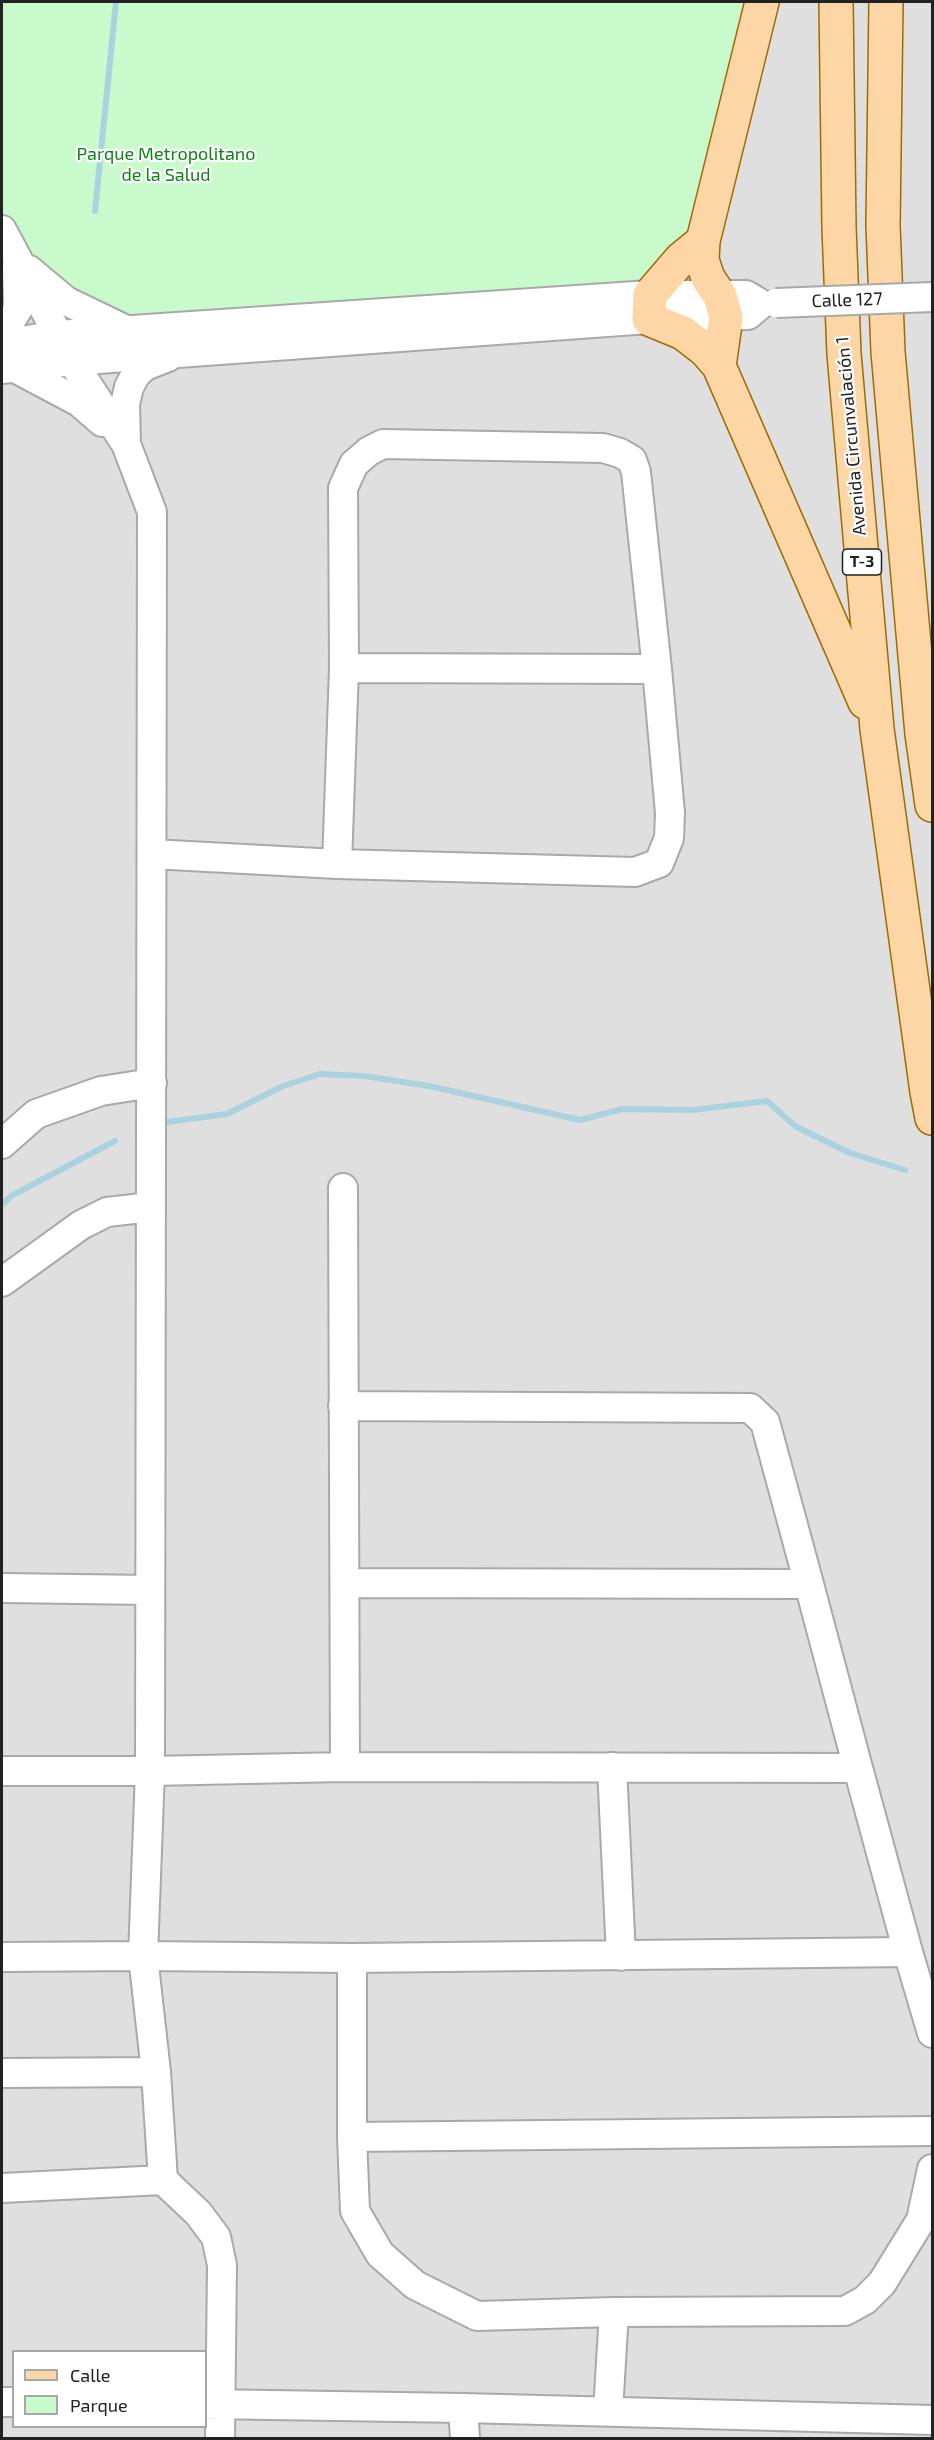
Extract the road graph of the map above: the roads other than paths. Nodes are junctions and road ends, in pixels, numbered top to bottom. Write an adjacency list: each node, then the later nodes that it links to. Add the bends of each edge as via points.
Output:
1 (762, 2): 5 (main road)
2 (836, 2): 21 (main road, Avenida Circunvalación 1 / T-3, via 838,227 844,354)
3 (886, 2): 22 (main road, T-3, via 884,225 888,352)
4 (2, 230): 6 (street)
5 (703, 241): 8 (main road, via 702,260); 9 (main road, via 681,259)
6 (16, 259): 10 (street, via 66,301); 11 (street, via 18,309); 12 (street)
7 (933, 297): 8 (street, Calle 127, bridge, via 769,303 748,315)
8 (723, 306): 9 (street); 16 (main road)
9 (649, 307): 10 (street); 13 (street); 16 (main road, via 705,350)
10 (126, 330): 12 (street)
11 (2, 335)
12 (58, 335): 14 (street); 15 (street)
13 (178, 353): 15 (street); 17 (street, via 145,366 136,374 125,404)
14 (6, 360): 15 (street); 17 (street, via 79,402)
15 (72, 361): 17 (street)
16 (718, 366): 21 (main road)
17 (126, 444): 24 (street, via 152,512)
18 (344, 668): 19 (street); 19 (street, via 343,488 354,464 383,444 603,448 632,460); 25 (street)
19 (657, 669): 25 (street, via 670,813 669,838 659,863 635,872)
20 (933, 696): 22 (main road)
21 (877, 729): 27 (main road, Avenida Circunvalación 1 / T-3)
22 (922, 734): 23 (main road, T-3)
23 (933, 805)
24 (152, 854): 25 (street); 26 (street)
25 (337, 864)
26 (152, 1083): 28 (street, via 101,1091 36,1114); 30 (street)
27 (933, 1118)
28 (2, 1144)
29 (343, 1188): 32 (street)
30 (151, 1208): 31 (street, via 107,1212 81,1225); 36 (street)
31 (2, 1282)
32 (343, 1406): 33 (street); 34 (street, via 750,1408 765,1422)
33 (345, 1583): 34 (street); 37 (street)
34 (809, 1584): 39 (street)
35 (2, 1588): 36 (street)
36 (150, 1590): 41 (street)
37 (345, 1767): 38 (street); 41 (street)
38 (612, 1767): 39 (street); 44 (street)
39 (858, 1768): 42 (street)
40 (2, 1771): 41 (street)
41 (150, 1771): 43 (street)
42 (908, 1952): 44 (street); 47 (street)
43 (143, 1956): 45 (street); 46 (street); 48 (street)
44 (621, 1956): 46 (street)
45 (2, 1957)
46 (352, 1958): 51 (street)
47 (933, 2033)
48 (156, 2072): 49 (street); 53 (street)
49 (2, 2073)
50 (933, 2131): 51 (street)
51 (352, 2137): 55 (street, via 355,2211 380,2254 415,2285 477,2316)
52 (933, 2169): 55 (street, via 921,2220 882,2283 865,2300 845,2311)
53 (164, 2180): 54 (street); 56 (street, via 198,2212 216,2237 222,2265)
54 (2, 2188)
55 (614, 2312): 58 (street)
56 (212, 2404): 57 (street); 60 (street)
57 (463, 2408): 58 (street); 61 (street)
58 (608, 2411): 59 (street)
59 (933, 2420)
60 (220, 2439)
61 (465, 2439)

